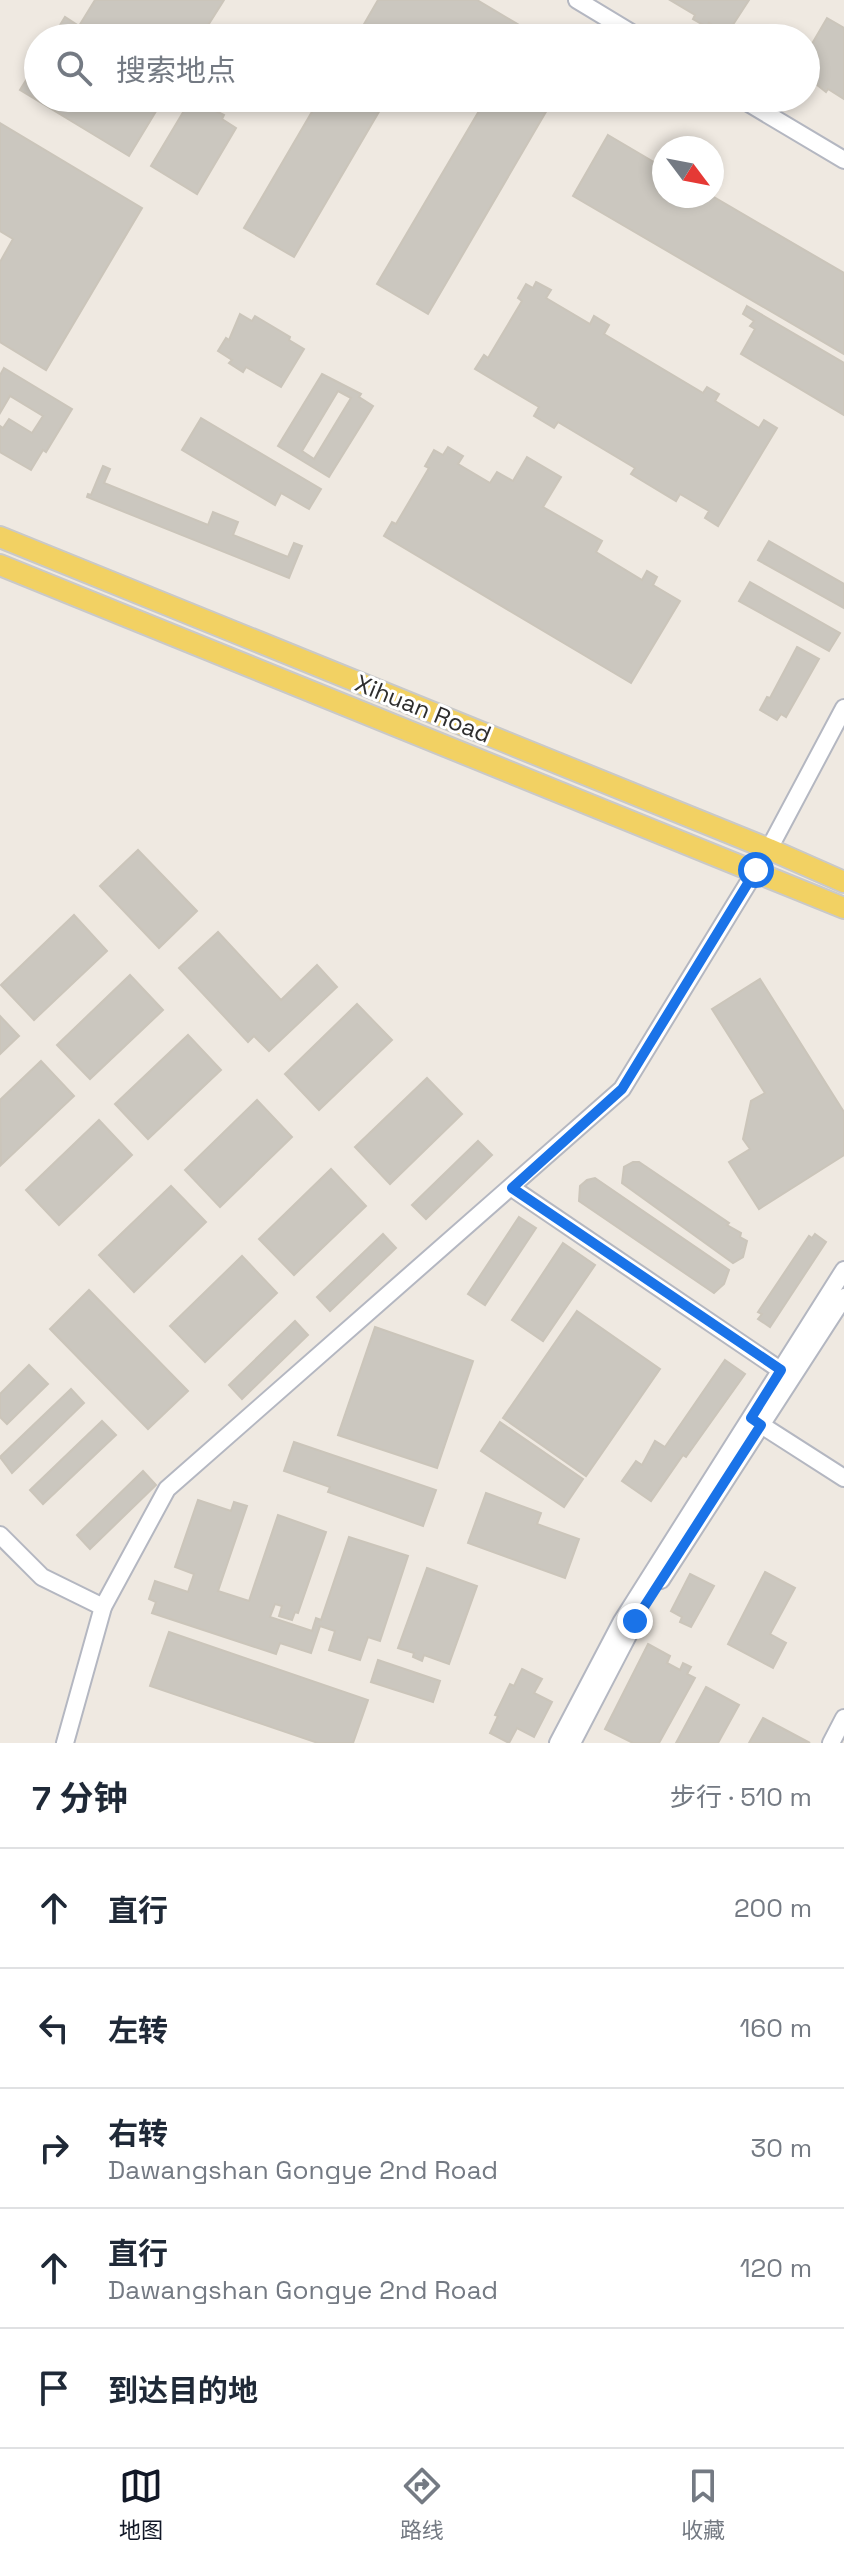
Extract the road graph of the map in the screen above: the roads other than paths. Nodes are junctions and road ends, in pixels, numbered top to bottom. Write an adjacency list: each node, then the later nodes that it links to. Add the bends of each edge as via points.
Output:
1 (577, 0): 2 (street)
2 (617, 24)
3 (763, 112): 4 (street)
4 (844, 160)
5 (0, 537): 8 (main road, Xihuan Road)
6 (0, 565): 9 (main road, Xihuan Road)
7 (844, 708): 8 (street)
8 (769, 849): 9 (street); 10 (main road, Xihuan Road)
9 (756, 870): 11 (main road, Xihuan Road); 12 (street, via 622,1089)
10 (844, 882)
11 (844, 908)
12 (512, 1188): 15 (street); 19 (street, via 167,1489)
13 (844, 1270): 15 (street)
14 (844, 1297): 15 (street)
15 (786, 1374): 16 (street)
16 (756, 1421): 17 (street); 22 (street, via 622,1621); 23 (street, via 635,1621)
17 (844, 1478)
18 (0, 1535): 19 (street, via 42,1577)
19 (103, 1607): 21 (street)
20 (844, 1718): 24 (street)
21 (65, 1743)
22 (558, 1743)
23 (572, 1743)
24 (831, 1743)

